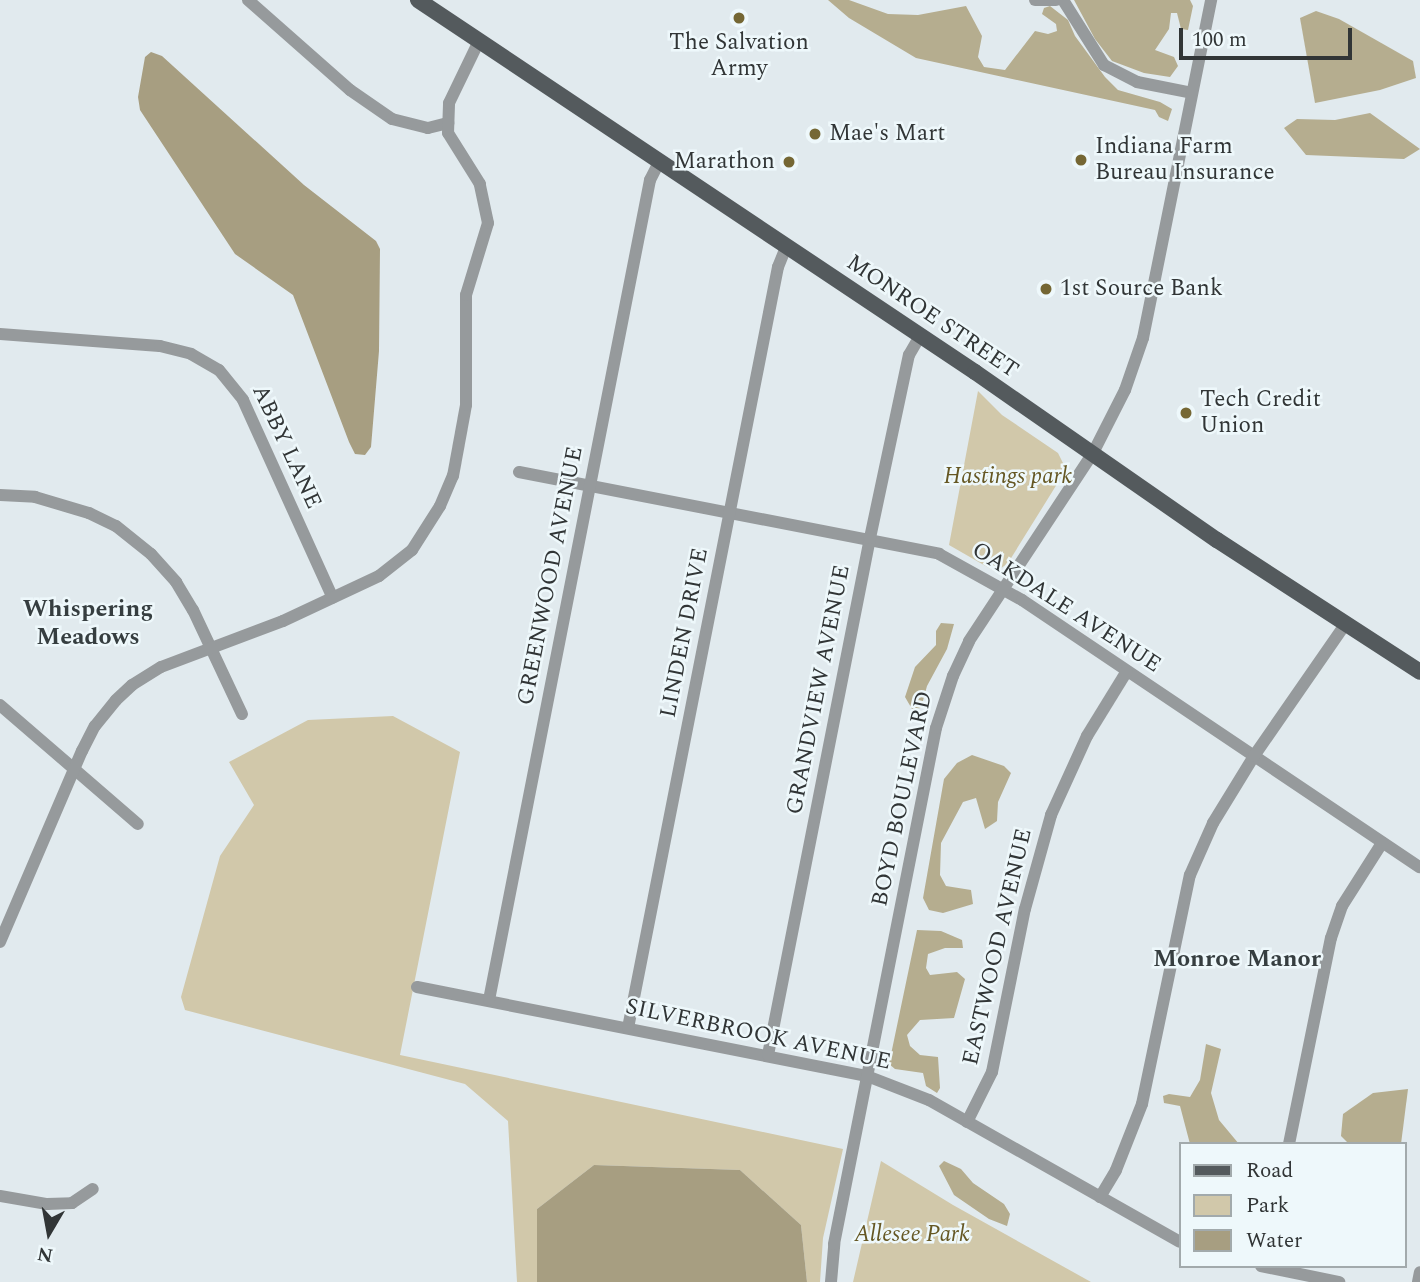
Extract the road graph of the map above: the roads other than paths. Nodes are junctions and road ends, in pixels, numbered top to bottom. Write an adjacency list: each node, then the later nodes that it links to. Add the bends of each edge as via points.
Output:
1 (248, 0): 9 (street, via 350,90 392,119 428,128)
2 (418, 0): 7 (main road, MONROE STREET)
3 (1035, 0): 4 (street)
4 (1056, 0)
5 (1063, 0): 8 (street, via 1104,65 1137,82)
6 (1211, 0): 8 (street, BOYD BOULEVARD)
7 (479, 41): 9 (street, via 449,103); 10 (main road, MONROE STREET)
8 (1192, 93): 14 (street, BOYD BOULEVARD, via 1143,338 1125,390)
9 (448, 123): 21 (street, via 457,150 485,194 488,223 466,295 466,405 453,476 412,550 379,576)
10 (659, 162): 11 (main road, MONROE STREET); 16 (street, GREENWOOD AVENUE, via 650,180)
11 (786, 247): 13 (main road, MONROE STREET); 18 (street, LINDEN DRIVE, via 778,267)
12 (0, 334): 21 (street, ABBY LANE, via 160,346 191,354 219,370 243,400)
13 (920, 336): 14 (main road, MONROE STREET); 19 (street, GRANDVIEW AVENUE, via 909,355)
14 (1093, 453): 20 (street, BOYD BOULEVARD); 22 (main road, MONROE STREET)
15 (519, 472): 16 (street, OAKDALE AVENUE)
16 (590, 485): 18 (street, OAKDALE AVENUE); 35 (street, GREENWOOD AVENUE)
17 (0, 495): 23 (street, via 54,501 116,526 172,576)
18 (730, 512): 19 (street, OAKDALE AVENUE); 36 (street, LINDEN DRIVE)
19 (870, 538): 20 (street, OAKDALE AVENUE, via 939,554); 37 (street, GRANDVIEW AVENUE)
20 (1003, 590): 24 (street, OAKDALE AVENUE); 38 (street, BOYD BOULEVARD, via 969,641 936,728)
21 (333, 598): 23 (street)
22 (1346, 623): 25 (main road, MONROE STREET); 28 (street)
23 (211, 647): 27 (street); 29 (street, via 161,667 132,685 95,726)
24 (1127, 671): 28 (street, OAKDALE AVENUE); 39 (street, EASTWOOD AVENUE, via 1087,736 1051,815 1025,909 992,1072)
25 (1420, 672)
26 (0, 705): 29 (street)
27 (242, 714)
28 (1254, 757): 31 (street, OAKDALE AVENUE); 43 (street, via 1213,823 1190,875 1142,1104)
29 (75, 769): 30 (street); 33 (street)
30 (138, 824)
31 (1382, 843): 32 (street, OAKDALE AVENUE); 40 (street, via 1342,906 1331,938)
32 (1420, 867)
33 (0, 942)
34 (416, 987): 35 (street, SILVERBROOK AVENUE)
35 (489, 1000): 36 (street, SILVERBROOK AVENUE)
36 (628, 1028): 37 (street, SILVERBROOK AVENUE)
37 (768, 1055): 38 (street, SILVERBROOK AVENUE)
38 (867, 1076): 39 (street, SILVERBROOK AVENUE, via 929,1100); 47 (street, BOYD BOULEVARD, via 834,1244)
39 (967, 1122): 43 (street, SILVERBROOK AVENUE)
40 (1289, 1142)
41 (93, 1189): 42 (street, via 72,1203)
42 (0, 1196)
43 (1100, 1197): 44 (street, SILVERBROOK AVENUE)
44 (1178, 1241)
45 (1269, 1268): 48 (street)
46 (1420, 1272): 49 (street)
47 (831, 1282)
48 (1339, 1282)
49 (1418, 1282)

